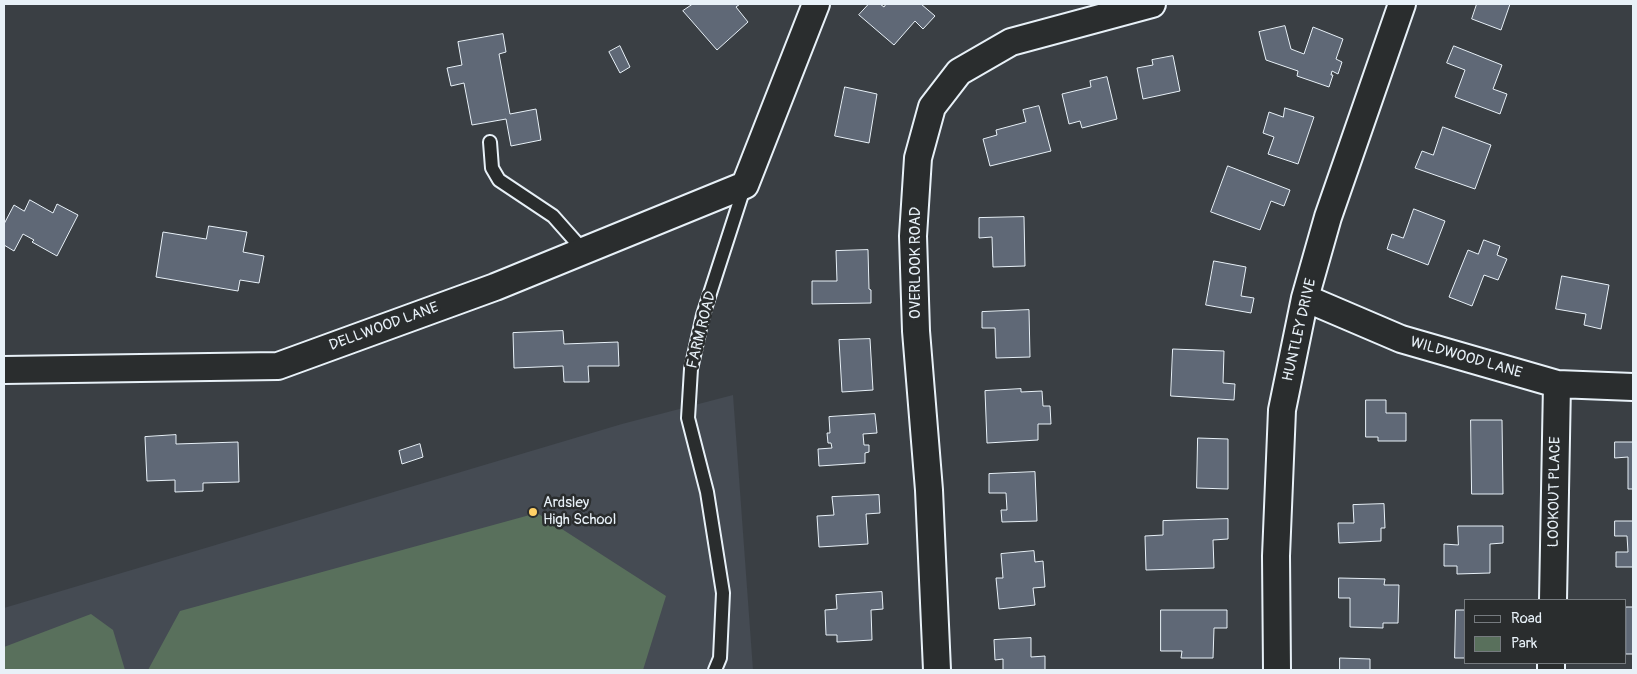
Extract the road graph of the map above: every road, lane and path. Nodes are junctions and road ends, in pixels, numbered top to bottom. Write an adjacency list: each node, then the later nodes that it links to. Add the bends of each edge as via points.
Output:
1 (816, 4): 5 (street, FARM ROAD)
2 (1152, 4): 13 (street, OVERLOOK ROAD, via 1012,42 959,72 932,107 918,158 913,236)
3 (1402, 4): 7 (street, HUNTLEY DRIVE, via 1328,218)
4 (490, 142): 6 (lane, via 492,168 499,180 553,216)
5 (745, 185): 6 (street, DELLWOOD LANE); 12 (lane, FARM ROAD, via 703,315 691,369 688,418 707,492 723,593 720,658)
6 (584, 251): 8 (street, DELLWOOD LANE, via 278,366)
7 (1306, 298): 9 (street, WILDWOOD LANE, via 1401,339); 14 (street, HUNTLEY DRIVE, via 1282,410 1276,556)
8 (4, 370)
9 (1557, 384): 10 (street, WILDWOOD LANE); 11 (street, LOOKOUT PLACE)
10 (1633, 387)
11 (1552, 599)
12 (715, 670)
13 (937, 670)
14 (1277, 670)

